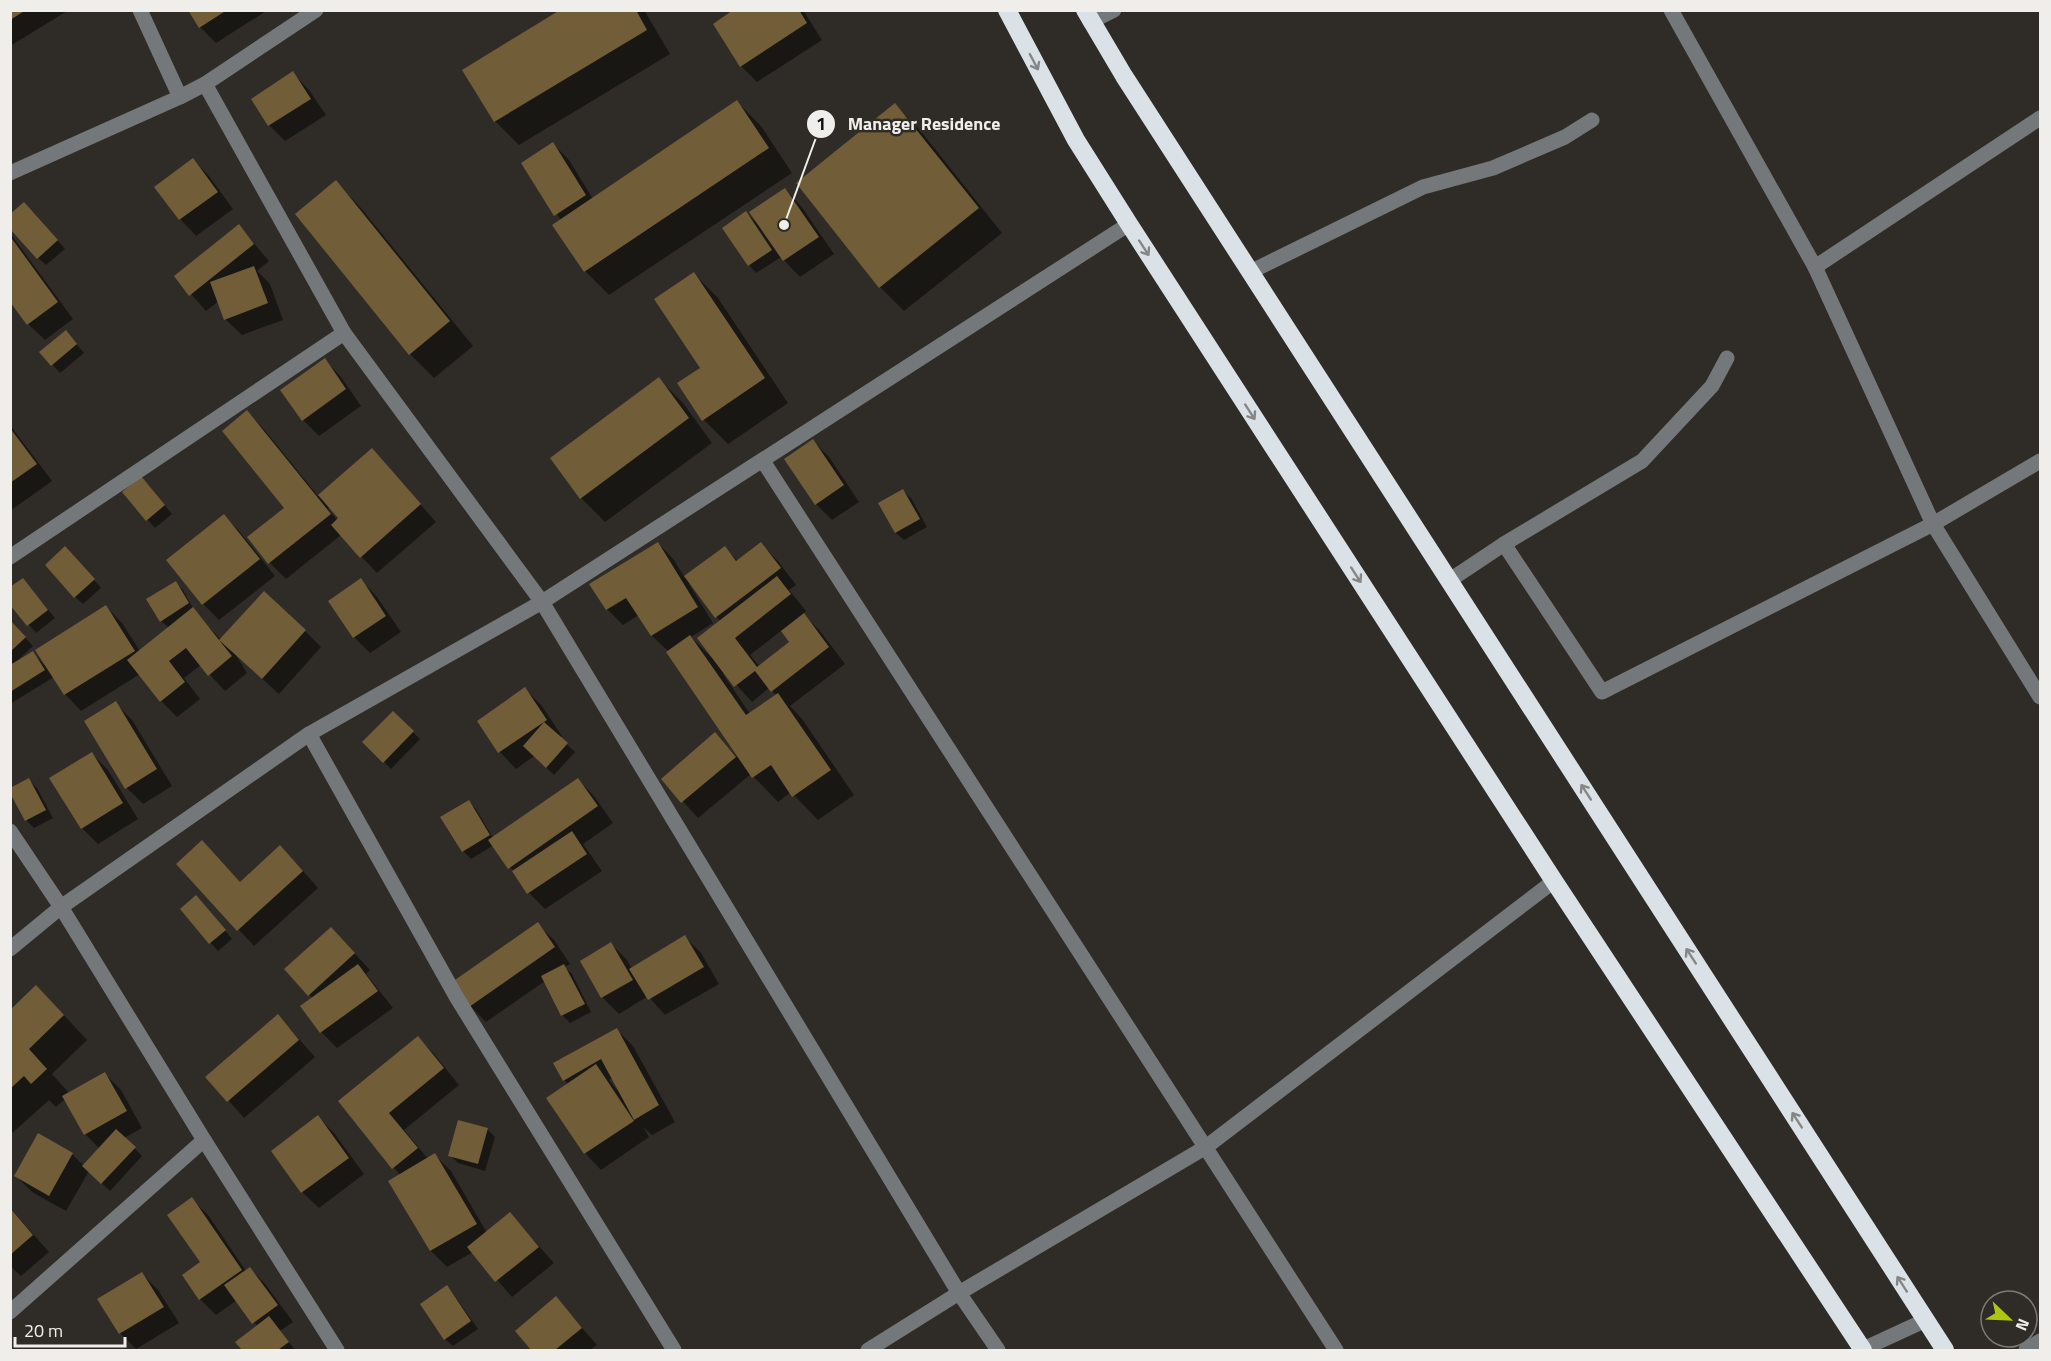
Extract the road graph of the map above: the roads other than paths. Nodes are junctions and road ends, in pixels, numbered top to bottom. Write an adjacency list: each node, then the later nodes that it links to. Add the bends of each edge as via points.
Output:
1 (140, 10): 8 (street)
2 (316, 10): 7 (street)
3 (1007, 10): 12 (highway, one-way to 12, via 1076,140)
4 (1114, 10): 6 (street)
5 (1671, 10): 13 (street)
6 (1088, 16): 14 (highway)
7 (205, 84): 8 (street); 15 (street)
8 (180, 97): 11 (street)
9 (2040, 118): 13 (street)
10 (1592, 120): 14 (street, via 1565,137 1493,168 1423,187)
11 (10, 173)
12 (1129, 224): 17 (street); 27 (highway, one-way to 27)
13 (1815, 267): 19 (street)
14 (1250, 272): 22 (highway)
15 (344, 333): 21 (street); 23 (street)
16 (1727, 358): 20 (street, via 1712,386 1642,461)
17 (763, 461): 23 (street); 31 (street)
18 (2040, 461): 19 (street)
19 (1934, 524): 20 (street, via 1602,692); 24 (street)
20 (1504, 544): 22 (street)
21 (10, 557)
22 (1450, 580): 34 (highway, one-way to 22)
23 (542, 602): 25 (street); 32 (street)
24 (2040, 697)
25 (309, 734): 28 (street); 37 (street, via 457,999)
26 (10, 831): 28 (street)
27 (1554, 881): 31 (street); 41 (highway)
28 (62, 907): 29 (street); 30 (street)
29 (10, 949)
30 (204, 1140): 33 (street); 36 (street)
31 (1206, 1147): 32 (street); 40 (street)
32 (959, 1293): 38 (street); 39 (street)
33 (10, 1312)
34 (1926, 1320): 41 (street); 42 (highway)
35 (2040, 1341): 43 (street)
36 (337, 1350)
37 (674, 1350)
38 (868, 1350)
39 (998, 1350)
40 (1336, 1350)
41 (1862, 1350)
42 (1945, 1350)
43 (2026, 1350)

